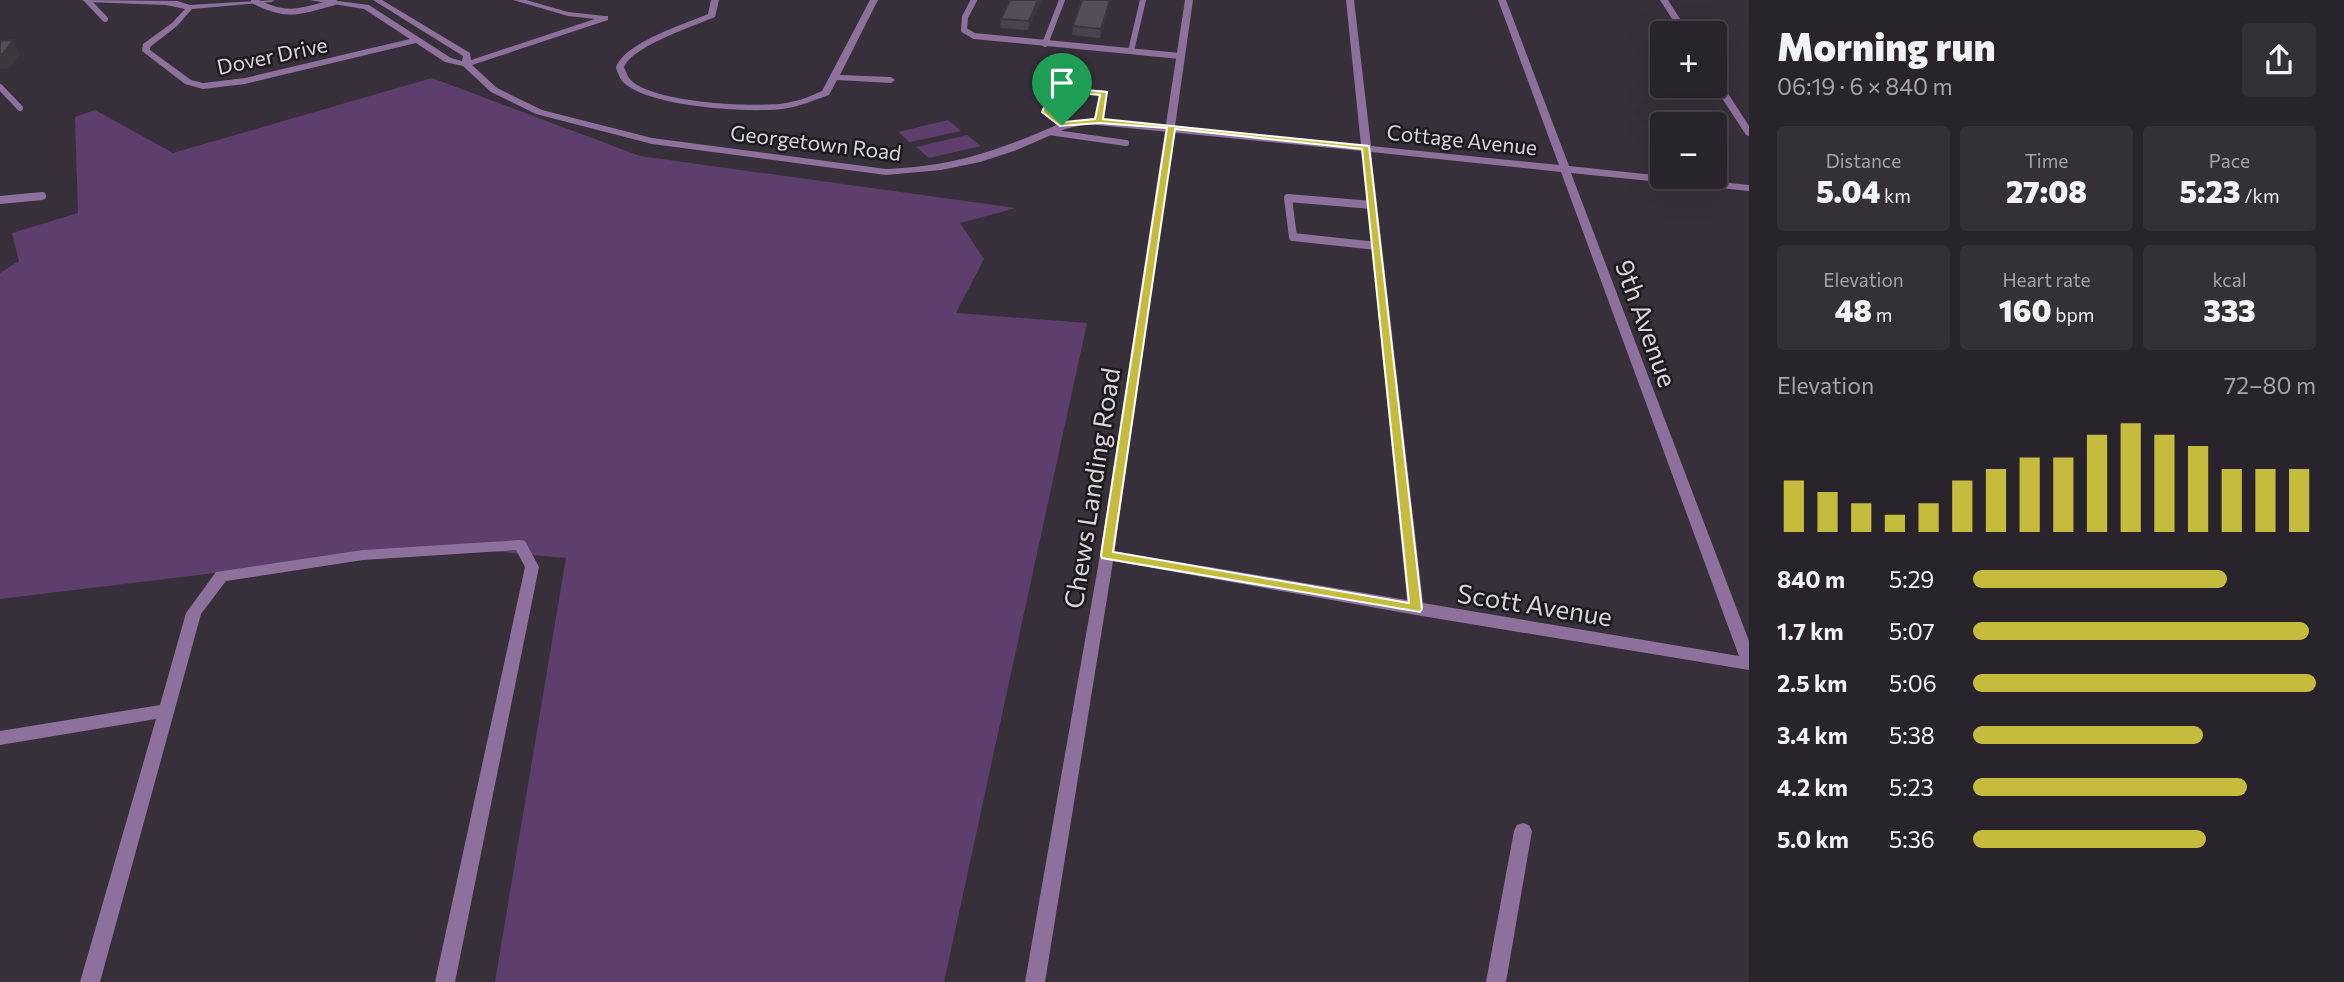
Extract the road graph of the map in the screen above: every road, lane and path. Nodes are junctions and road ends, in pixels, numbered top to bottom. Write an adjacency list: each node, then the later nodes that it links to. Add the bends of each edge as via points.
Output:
1 (87, 0): 17 (street); 19 (lane)
2 (271, 0): 14 (street)
3 (313, 0): 16 (street, Georgetown Road)
4 (517, 0): 25 (street, via 605,18)
5 (715, 0): 26 (street, via 712,15 628,54 620,68 626,81 676,99 755,108 785,106 826,93)
6 (874, 0): 26 (street)
7 (974, 0): 22 (lane, via 964,30 985,38)
8 (1062, 0): 22 (lane)
9 (1143, 0): 23 (lane)
10 (1189, 0): 24 (street, Chews Landing Road)
11 (1350, 0): 37 (street)
12 (1502, 0): 38 (street, 9th Avenue)
13 (1664, 0): 20 (street)
14 (254, 1): 16 (lane, via 286,15); 17 (street)
15 (379, 1): 18 (street); 25 (street, Georgetown Road, via 467,55)
16 (334, 2): 18 (street, Georgetown Road)
17 (191, 3): 21 (street, Dover Drive, via 179,23 155,37 146,51 195,85 246,81)
18 (366, 7): 21 (street, Georgetown Road)
19 (105, 19)
20 (1677, 21)
21 (417, 40): 25 (street, Georgetown Road, via 448,60)
22 (1045, 44): 23 (lane)
23 (1131, 51): 24 (lane)
24 (1180, 56): 33 (street, Chews Landing Road)
25 (466, 64): 34 (street, Georgetown Road, via 495,90 519,103 590,126 652,141 886,172 915,172 968,162)
26 (834, 77): 27 (street)
27 (891, 80)
28 (0, 87): 30 (lane)
29 (1727, 98): 35 (street)
30 (20, 108)
31 (1099, 121): 32 (street, Georgetown Road); 32 (street, via 1104,93 1055,89 1046,112); 33 (street, Georgetown Road)
32 (1062, 125): 34 (street, Georgetown Road)
33 (1171, 126): 37 (street, Cottage Avenue); 44 (street, Chews Landing Road)
34 (1048, 132): 36 (lane)
35 (1749, 133)
36 (1126, 143)
37 (1366, 147): 38 (street, Cottage Avenue); 42 (street)
38 (1565, 170): 39 (street, Cottage Avenue); 46 (street, 9th Avenue)
39 (1749, 188)
40 (42, 196): 41 (lane)
41 (0, 201)
42 (1372, 205): 43 (street); 43 (lane, via 1288,198 1293,237)
43 (1377, 246): 45 (street)
44 (1107, 555): 45 (street, Scott Avenue); 52 (street, Chews Landing Road)
45 (1416, 609): 46 (street, Scott Avenue)
46 (1749, 663)
47 (166, 711): 48 (street); 50 (street); 51 (street, via 194,613 221,576 363,555 520,545 532,568)
48 (0, 738)
49 (1523, 831): 53 (street)
50 (90, 982)
51 (445, 982)
52 (1035, 982)
53 (1496, 982)

